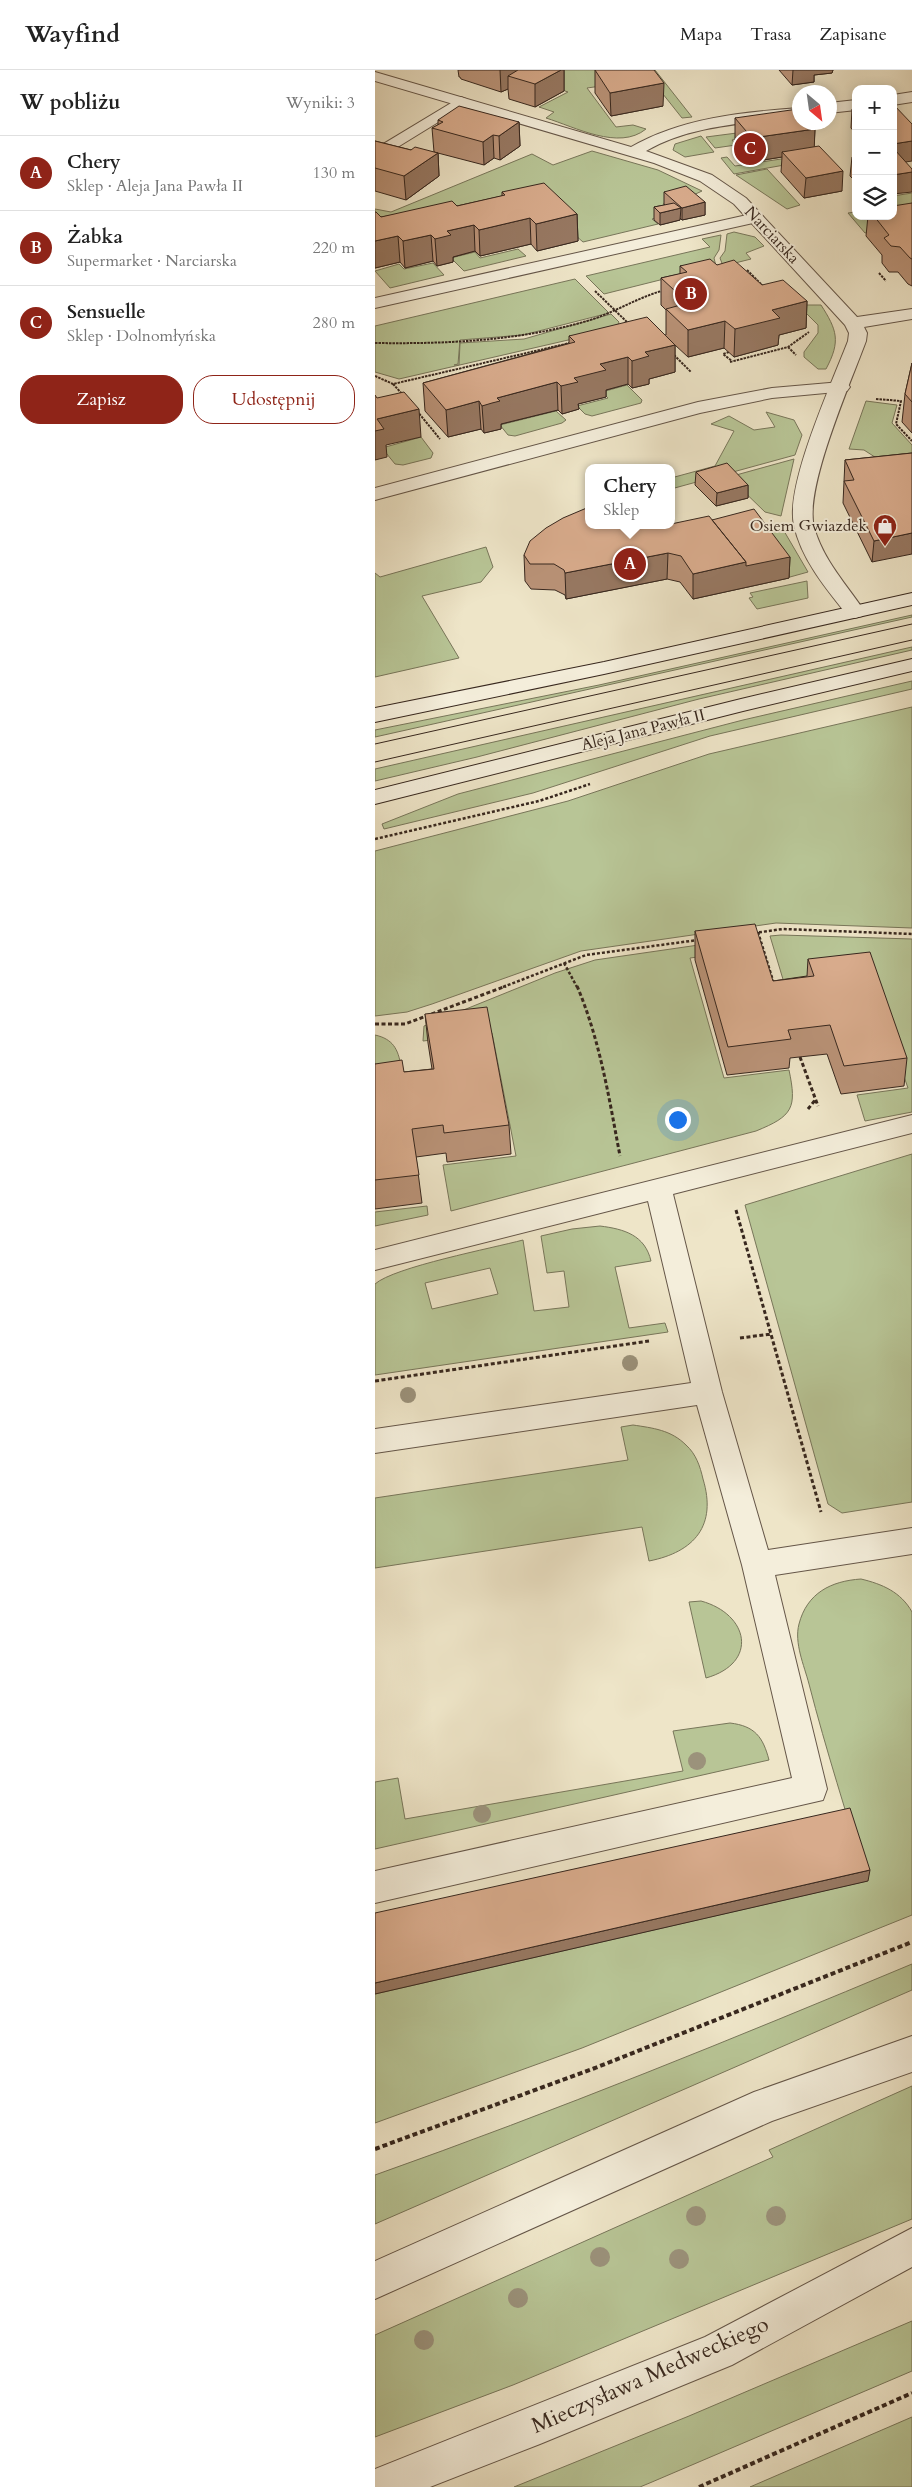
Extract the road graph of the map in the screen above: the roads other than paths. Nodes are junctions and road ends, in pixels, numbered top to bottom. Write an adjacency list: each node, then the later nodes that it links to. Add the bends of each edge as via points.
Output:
1 (375, 76): 4 (street, Narciarska)
2 (912, 97): 3 (street)
3 (897, 99)
4 (461, 102): 8 (street, Narciarska); 9 (street)
5 (852, 105): 6 (street)
6 (837, 107)
7 (792, 113): 8 (street, via 685,129 652,140)
8 (633, 152): 10 (street, Narciarska, via 706,178 740,201)
9 (375, 156)
10 (756, 218): 11 (street); 13 (street, Narciarska)
11 (375, 302)
12 (912, 314): 13 (street)
13 (853, 323): 14 (street, via 858,333 857,341)
14 (841, 387): 15 (street, via 773,393 698,408); 17 (street, via 809,472 802,515 810,543)
15 (375, 494)
16 (912, 599): 17 (street)
17 (855, 612): 19 (street)
18 (912, 665): 20 (street, Aleja Jana Pawła II)
19 (375, 716)
20 (375, 797)
21 (912, 1124): 22 (street)
22 (658, 1189): 23 (street); 24 (street)
23 (375, 1260)
24 (708, 1392): 25 (street); 27 (street)
25 (375, 1441)
26 (912, 1541): 27 (street)
27 (757, 1565): 28 (street, via 811,1789)
28 (375, 1887)
29 (912, 2054): 31 (street, via 767,2105)
30 (912, 2247): 32 (street, Mieczysława Medweckiego, via 718,2351)
31 (375, 2280)
32 (379, 2487)

